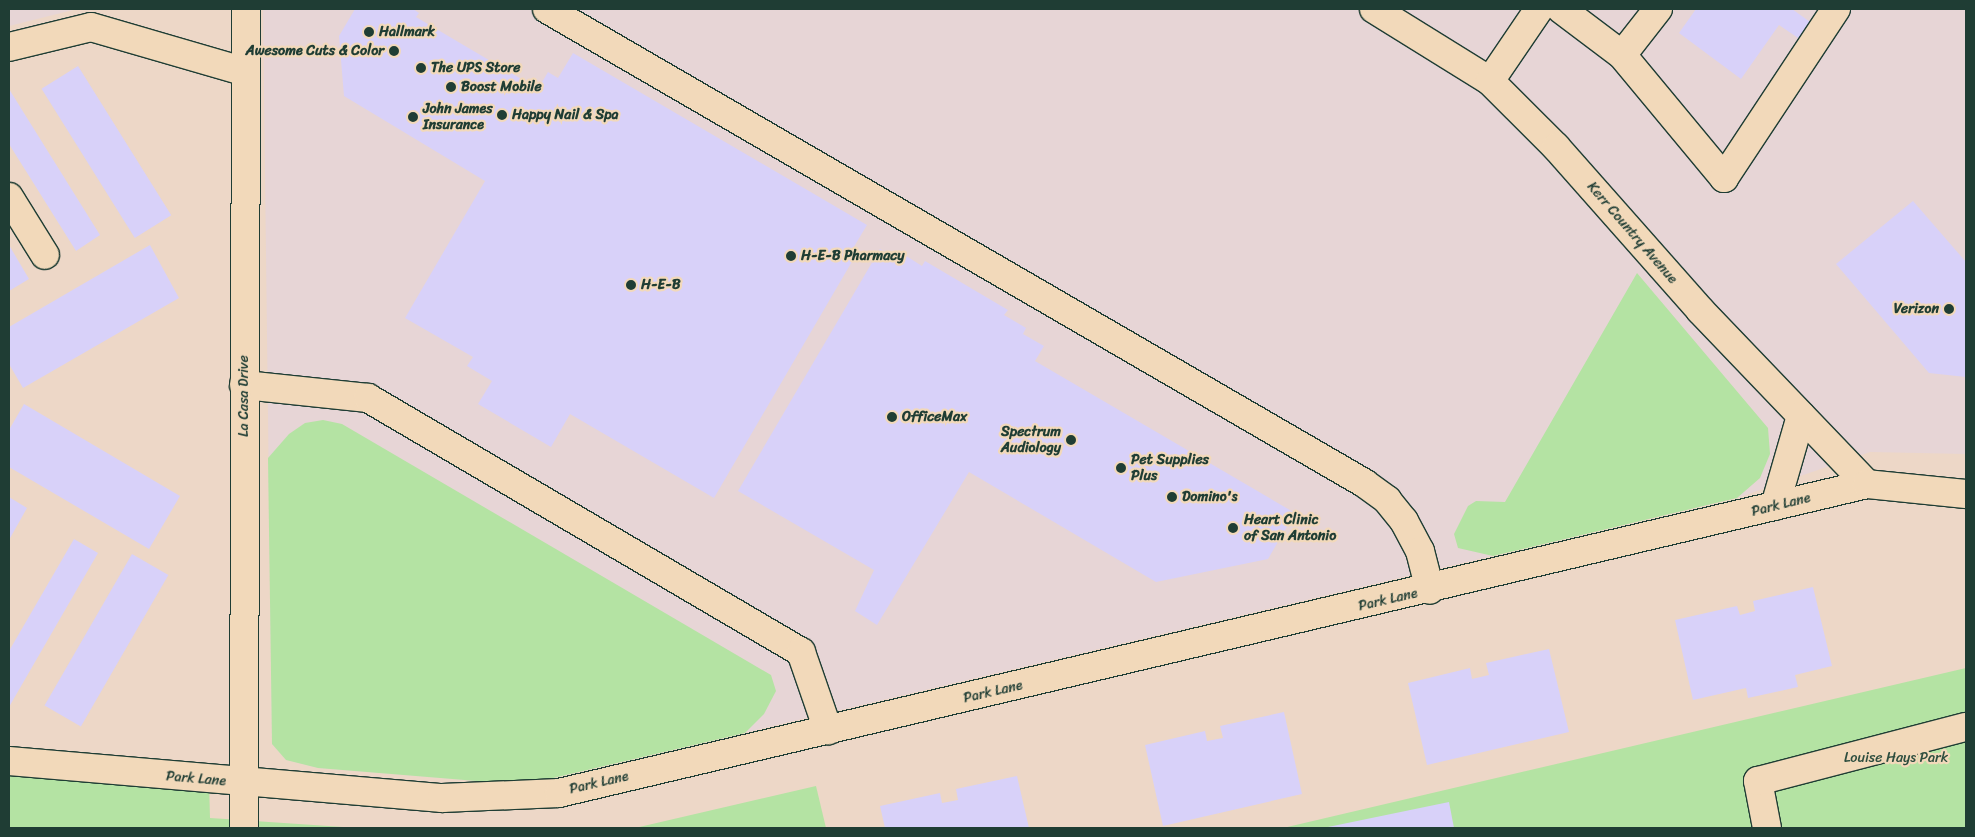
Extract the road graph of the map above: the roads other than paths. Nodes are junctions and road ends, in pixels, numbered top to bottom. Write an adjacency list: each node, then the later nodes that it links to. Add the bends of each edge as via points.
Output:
1 (246, 9): 10 (street, La Casa Drive)
2 (547, 9): 19 (street, via 1364,483 1387,500 1404,521 1420,551)
3 (1374, 9): 11 (street, Kerr Country Avenue)
4 (1540, 9): 11 (street)
5 (1561, 9): 9 (street)
6 (1658, 9): 9 (street)
7 (1836, 9): 9 (street, via 1724,178)
8 (9, 47): 10 (street, via 91,27)
9 (1622, 55)
10 (246, 72): 14 (street, La Casa Drive)
11 (1490, 81): 15 (street, Kerr Country Avenue, via 1556,147 1700,310)
12 (9, 197): 13 (street)
13 (45, 255)
14 (244, 385): 21 (street, via 368,398 800,652); 23 (street, La Casa Drive)
15 (1801, 416): 16 (street, Kerr Country Avenue); 18 (street)
16 (1866, 484): 17 (street, Park Lane); 18 (street, Park Lane)
17 (1966, 494)
18 (1775, 506): 19 (street, Park Lane)
19 (1430, 590): 21 (street, Park Lane)
20 (1966, 727): 25 (street, via 1758,781)
21 (828, 730): 23 (street, Park Lane, via 559,793 522,797 442,798)
22 (9, 762): 23 (street, Park Lane)
23 (245, 783): 24 (street, La Casa Drive)
24 (244, 828)
25 (1767, 828)

